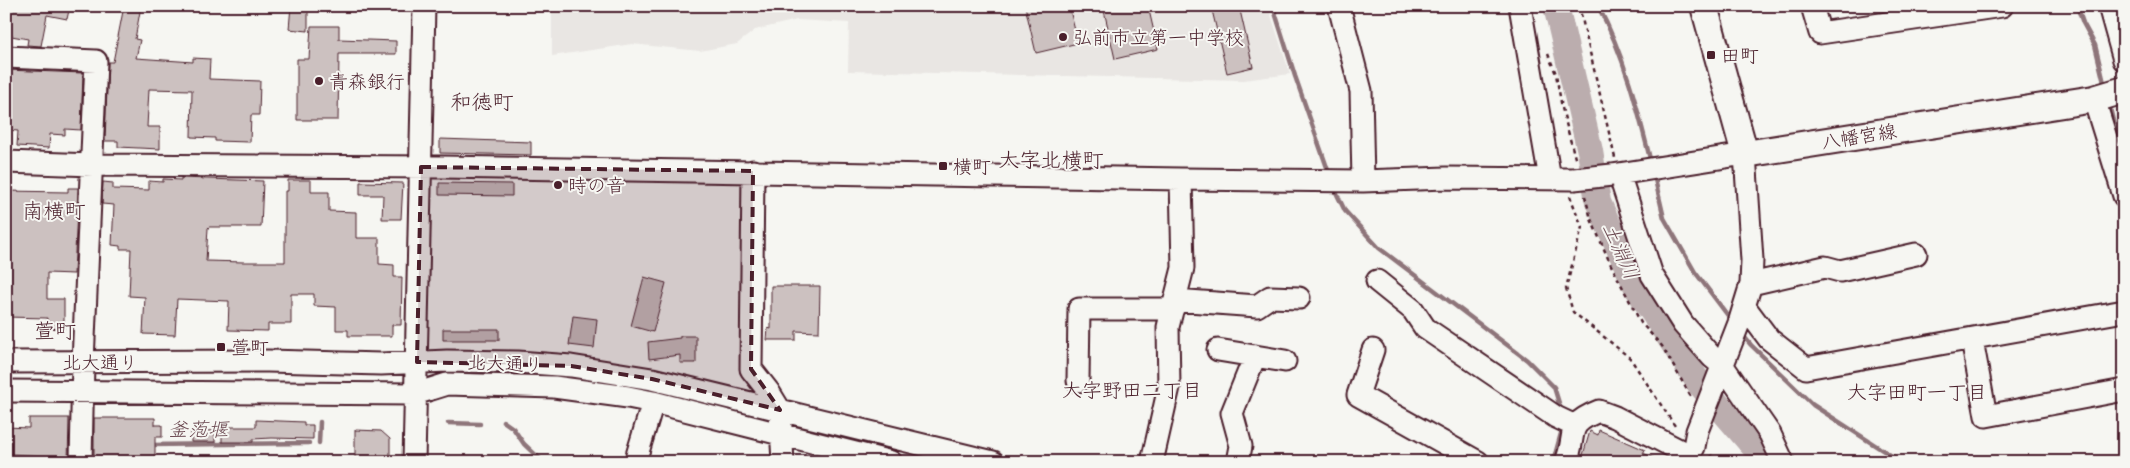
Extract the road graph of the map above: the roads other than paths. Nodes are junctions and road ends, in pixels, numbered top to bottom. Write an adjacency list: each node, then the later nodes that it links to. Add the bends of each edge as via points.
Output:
1 (424, 6): 14 (street)
2 (1339, 6): 19 (street, via 1361,91)
3 (1520, 6): 17 (street)
4 (1704, 6): 11 (main road)
5 (1812, 6): 7 (street, via 1820,33)
6 (2109, 6): 9 (street)
7 (1991, 7)
8 (6, 57): 13 (street, via 96,61)
9 (2124, 60)
10 (2108, 95): 11 (main road, 八幡宮線); 20 (street)
11 (1744, 154): 16 (street); 23 (street)
12 (6, 162): 13 (street)
13 (92, 165): 14 (street); 34 (street)
14 (421, 167): 15 (street); 35 (street)
15 (753, 171): 18 (street); 43 (street, via 751,369)
16 (1615, 174): 17 (street, bridge); 36 (street, via 1652,275 1683,324)
17 (1570, 179): 19 (street)
18 (1181, 180): 19 (street); 25 (street, via 1183,268)
19 (1363, 181)
20 (2124, 196)
21 (1916, 254): 23 (street, via 1840,271 1825,267)
22 (1377, 281): 44 (street, via 1413,310 1426,328)
23 (1751, 284): 27 (street)
24 (1299, 298): 25 (street, via 1270,297 1257,306)
25 (1174, 305): 37 (street, via 1079,309); 53 (street, via 1168,327 1170,387)
26 (2124, 311): 28 (street)
27 (1742, 315): 28 (street, via 1806,368); 36 (street)
28 (1972, 340): 38 (street, via 1986,416)
29 (1218, 350): 31 (street)
30 (1372, 350): 55 (street, via 1358,395)
31 (1255, 356): 32 (street); 54 (street, via 1232,413 1241,446)
32 (1285, 361)
33 (6, 362): 34 (street, 北大通り)
34 (82, 362): 35 (street, 北大通り); 40 (street)
35 (417, 362): 41 (street); 43 (street, 北大通り, via 571,366 652,379)
36 (1720, 370): 46 (street); 57 (street, via 1770,434)
37 (1078, 380)
38 (2124, 390)
39 (6, 391): 40 (street, 北大通り)
40 (82, 392): 41 (street, 北大通り); 48 (street)
41 (415, 394): 42 (street, 北大通り, via 447,384 554,387); 49 (street)
42 (653, 402): 45 (street, 北大通り); 50 (street)
43 (780, 410): 45 (street); 52 (street, 北大通り)
44 (1566, 422): 46 (street, via 1599,412); 56 (street)
45 (782, 435): 47 (street, 北大通り); 51 (street)
46 (1691, 449)
47 (883, 461)
48 (81, 462)
49 (414, 462)
50 (636, 462)
51 (783, 462)
52 (992, 462)
53 (1152, 462)
54 (1238, 462)
55 (1478, 462)
56 (1566, 462)
57 (1782, 462)

